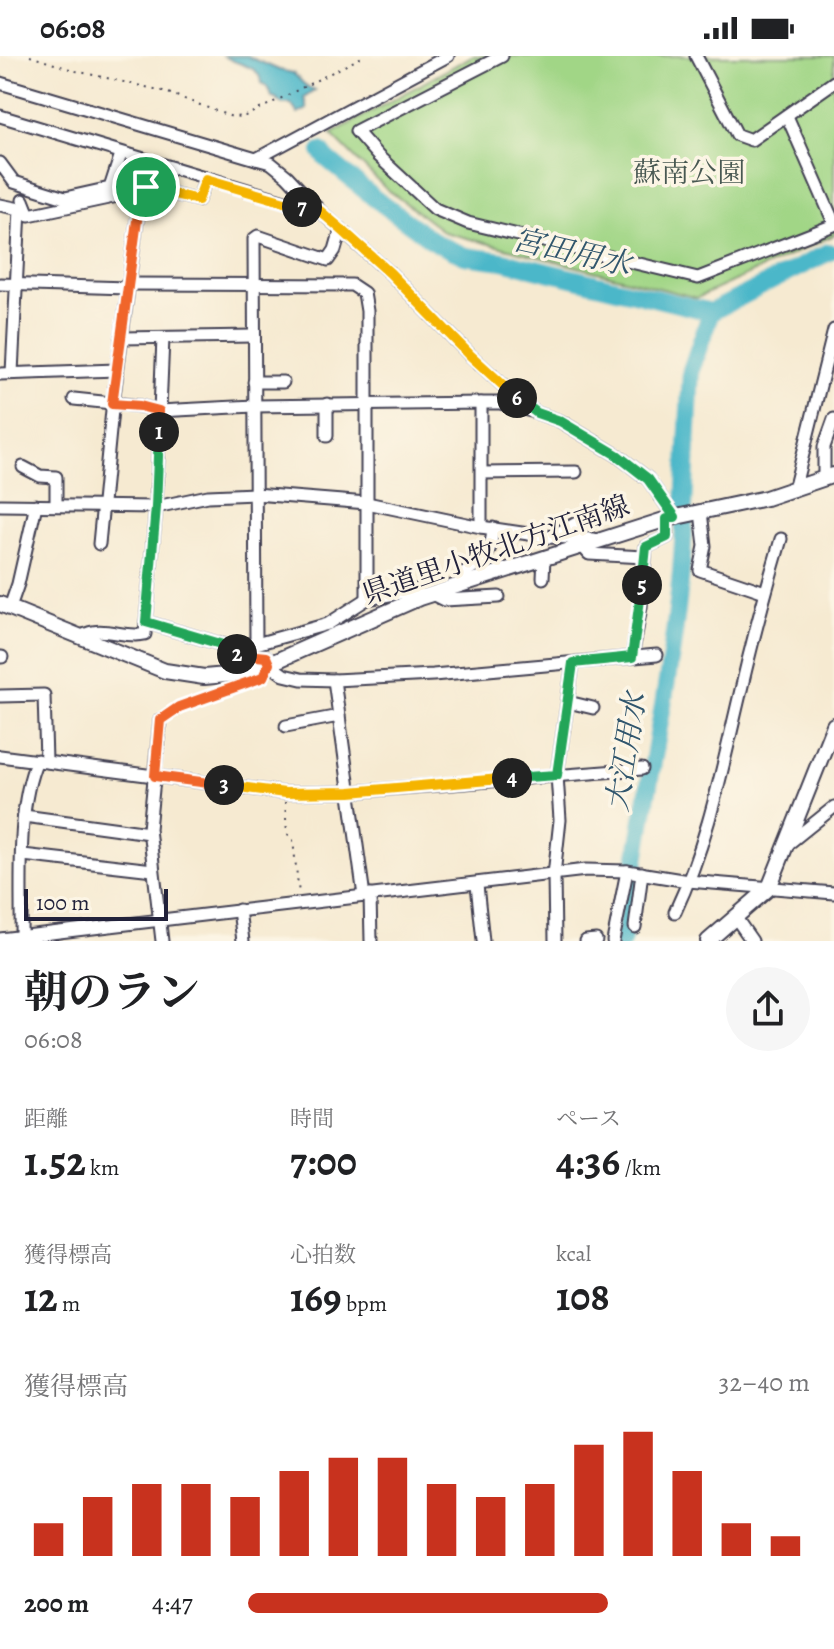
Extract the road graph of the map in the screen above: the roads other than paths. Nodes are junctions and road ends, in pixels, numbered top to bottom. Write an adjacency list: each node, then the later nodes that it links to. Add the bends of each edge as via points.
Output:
1 (448, 56): 9 (street)
2 (502, 56): 16 (street, via 356,131 435,209 468,223 698,278)
3 (696, 56): 7 (street, via 737,135 751,140)
4 (834, 82): 7 (street)
5 (0, 83): 9 (street)
6 (0, 116): 8 (street)
7 (787, 116): 16 (street)
8 (121, 154): 10 (street, via 110,188 65,198 14,182); 11 (street)
9 (256, 159): 15 (street, via 271,163)
10 (0, 163)
11 (206, 179): 12 (street, via 198,200 146,187); 15 (street)
12 (141, 191): 13 (street, via 29,215); 21 (street)
13 (23, 200)
14 (0, 205): 20 (street, via 20,209)
15 (320, 211): 17 (street)
16 (834, 224)
17 (341, 229): 19 (street, via 328,260 258,236); 37 (street)
18 (0, 284): 20 (street)
19 (254, 284): 21 (street); 23 (street); 31 (street, via 352,285 364,293)
20 (15, 285): 21 (street); 27 (street)
21 (127, 286): 24 (street)
22 (834, 330): 44 (street)
23 (254, 336): 25 (street); 28 (street)
24 (121, 338): 25 (street); 26 (street)
25 (163, 338): 36 (street)
26 (117, 370): 27 (street); 33 (street)
27 (6, 373)
28 (254, 382): 29 (street); 35 (street)
29 (283, 382)
30 (74, 399): 33 (street)
31 (366, 403): 32 (street); 34 (street); 46 (street)
32 (481, 403): 37 (street); 42 (street)
33 (112, 404): 36 (street); 48 (street)
34 (327, 404): 35 (street); 39 (street)
35 (254, 406): 36 (street); 45 (street)
36 (159, 411): 51 (street)
37 (537, 413): 54 (street, via 560,421 648,479)
38 (834, 419): 43 (street, via 824,447)
39 (327, 436)
40 (23, 467): 47 (street, via 56,477)
41 (576, 472): 42 (street)
42 (482, 473): 55 (street)
43 (829, 477): 44 (main road, 県道里小牧北方江南線)
44 (794, 490): 52 (main road, 県道里小牧北方江南線)
45 (255, 494): 46 (street); 51 (street, via 208,496); 72 (street)
46 (367, 503): 55 (street); 68 (street)
47 (56, 504): 48 (street); 50 (street)
48 (103, 504): 51 (street); 59 (street)
49 (0, 505): 50 (street)
50 (36, 505): 69 (street, via 18,584)
51 (156, 507): 70 (street)
52 (701, 512): 54 (main road, 県道里小牧北方江南線); 65 (street, via 705,546 700,570)
53 (586, 518): 56 (street)
54 (671, 518): 58 (main road, 県道里小牧北方江南線); 61 (street, via 667,537 646,547)
55 (487, 527): 56 (street); 64 (street, via 492,547 485,559 462,574)
56 (549, 537): 58 (street)
57 (781, 539): 65 (street)
58 (601, 540): 60 (main road, 県道里小牧北方江南線)
59 (99, 544)
60 (582, 546): 61 (street, via 608,561); 62 (main road, 県道里小牧北方江南線)
61 (644, 557): 75 (street)
62 (544, 558): 63 (street); 64 (main road, 県道里小牧北方江南線)
63 (543, 578)
64 (460, 585): 66 (main road, 県道里小牧北方江南線)
65 (765, 592): 101 (street, via 707,832)
66 (426, 596): 67 (street); 68 (street, via 417,590); 77 (main road, 県道里小牧北方江南線)
67 (499, 597)
68 (367, 599): 72 (street, via 328,624)
69 (5, 606): 71 (main road, 県道里小牧北方江南線)
70 (146, 622): 71 (street, via 145,634 138,636 92,631); 73 (street)
71 (82, 636): 77 (main road, 県道里小牧北方江南線, via 190,677 220,677)
72 (256, 644): 73 (street)
73 (224, 645): 77 (street, via 230,654 266,657)
74 (657, 655): 75 (street)
75 (632, 657): 76 (street)
76 (573, 663): 78 (street); 80 (street)
77 (269, 664): 78 (street, via 284,675)
78 (334, 680): 82 (street)
79 (0, 696): 87 (street, via 44,695)
80 (568, 702): 81 (street); 89 (street)
81 (593, 708)
82 (339, 716): 85 (street); 91 (street)
83 (160, 720): 90 (street)
84 (834, 725): 95 (main road)
85 (286, 726)
86 (0, 756): 87 (street)
87 (41, 761): 90 (street); 93 (street, via 28,781)
88 (642, 769): 89 (street)
89 (557, 775): 91 (street); 100 (street, via 560,820)
90 (155, 776): 91 (street, via 285,793); 94 (street)
91 (350, 792): 105 (street)
92 (834, 809): 95 (street)
93 (24, 816): 94 (street); 96 (street)
94 (149, 833): 97 (street)
95 (788, 844): 103 (main road)
96 (23, 855): 97 (street); 111 (street)
97 (153, 870): 109 (street)
98 (627, 871): 99 (street); 100 (street); 120 (street)
99 (641, 873): 101 (street); 110 (street)
100 (554, 875): 102 (street); 118 (street)
101 (688, 881): 103 (street); 107 (street)
102 (477, 885): 105 (street); 117 (street)
103 (769, 888): 104 (street); 108 (main road)
104 (834, 893)
105 (367, 895): 106 (street); 116 (street)
106 (239, 910): 109 (street); 115 (street)
107 (675, 912)
108 (736, 918): 121 (main road); 122 (street)
109 (159, 920): 111 (street); 114 (street)
110 (635, 927)
111 (21, 937): 112 (street)
112 (0, 939)
113 (596, 940): 119 (street)
114 (162, 941)
115 (243, 941)
116 (371, 941)
117 (483, 941)
118 (555, 941)
119 (586, 941)
120 (613, 941)
121 (708, 941)
122 (752, 941)

